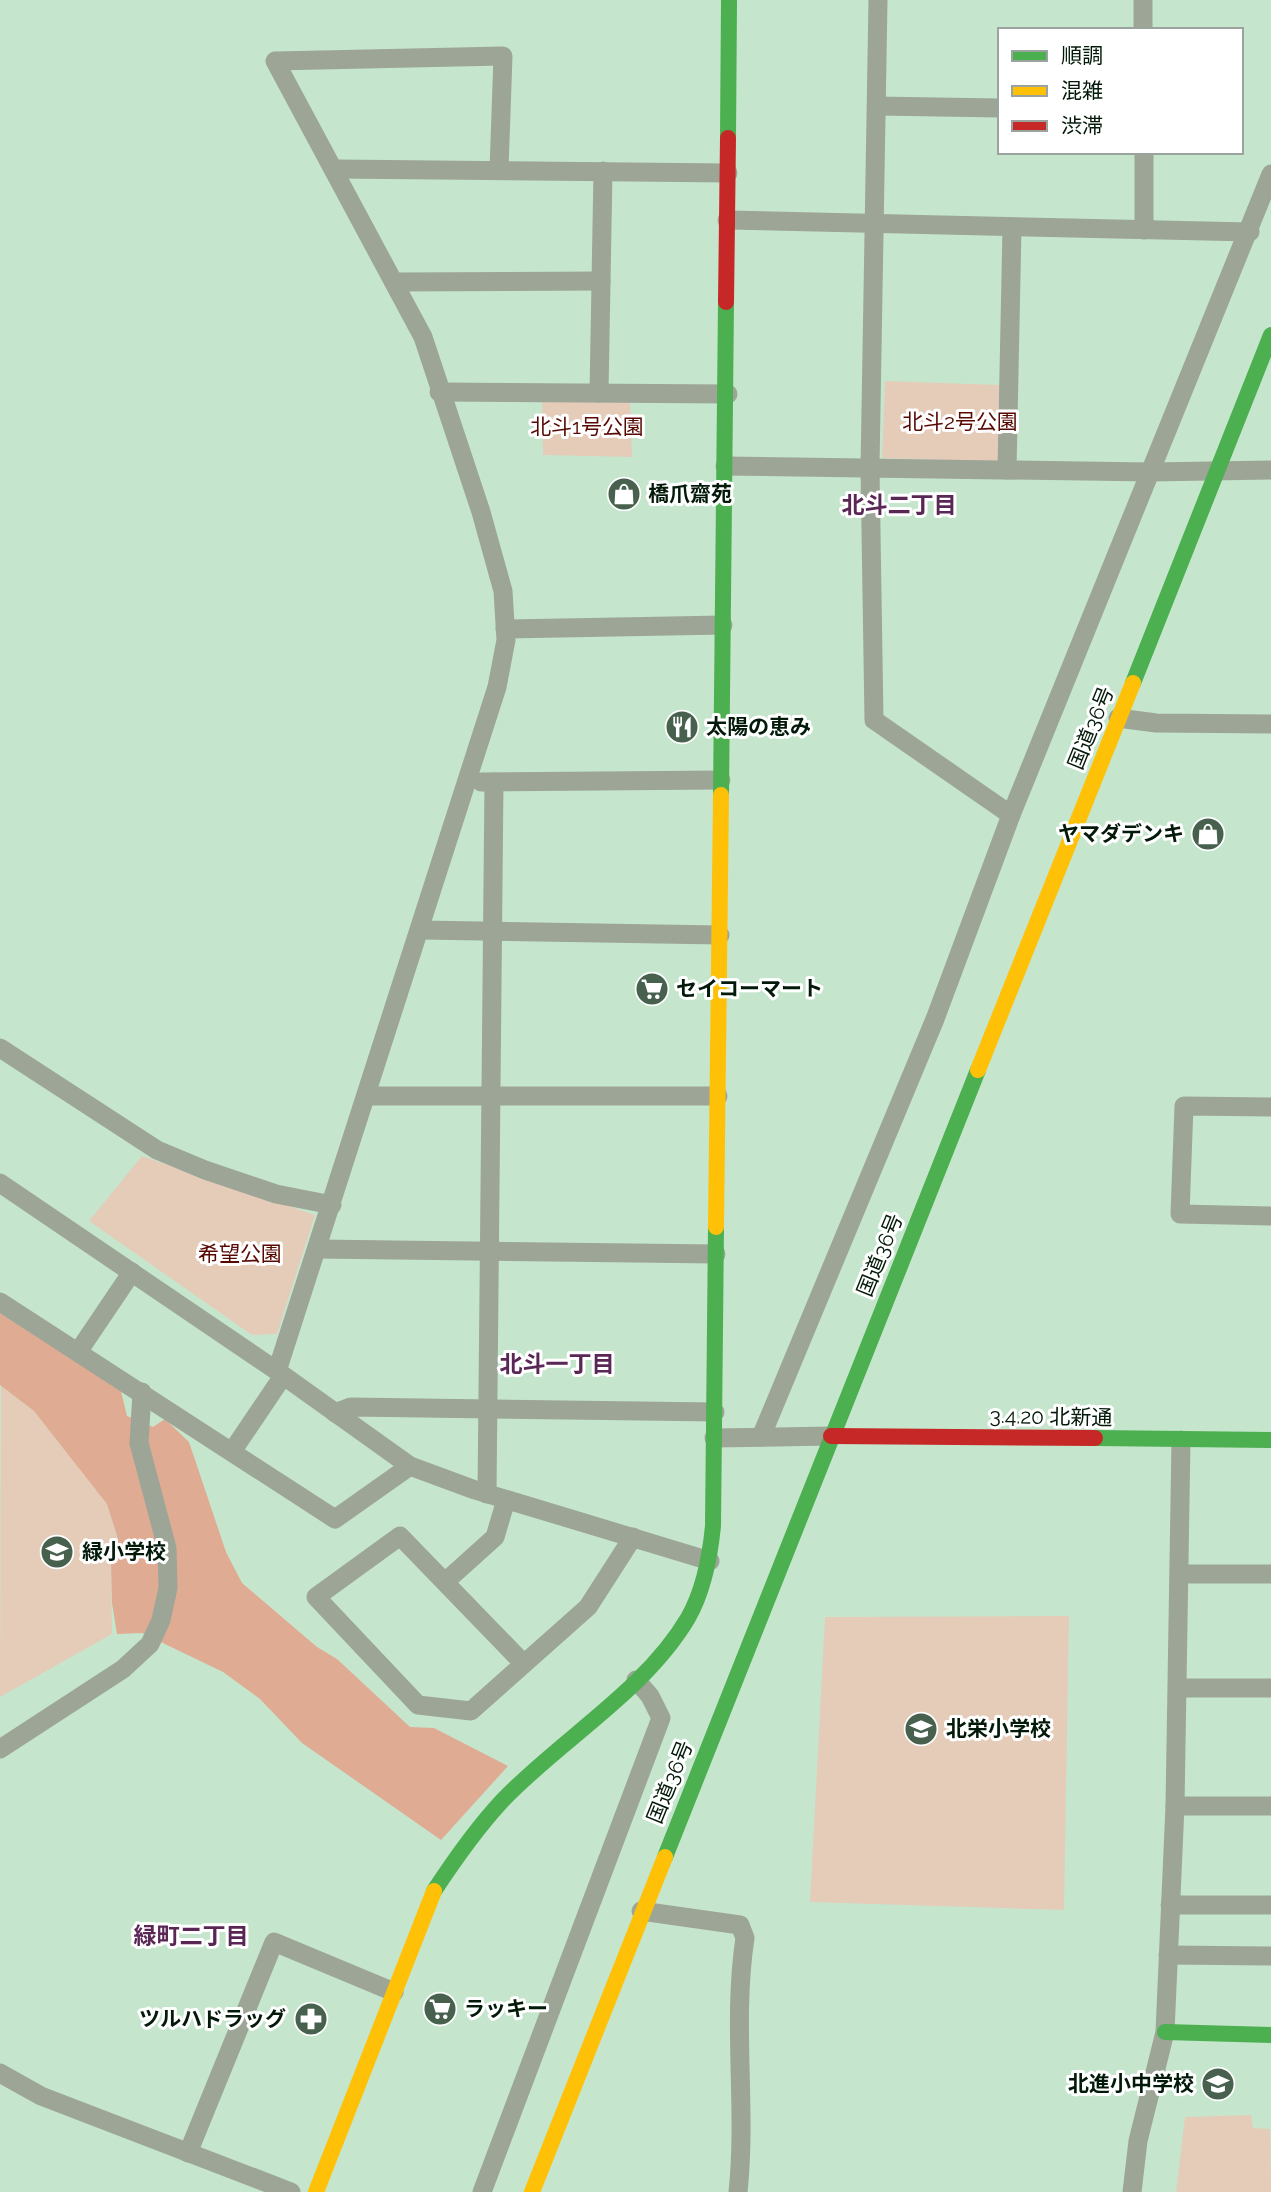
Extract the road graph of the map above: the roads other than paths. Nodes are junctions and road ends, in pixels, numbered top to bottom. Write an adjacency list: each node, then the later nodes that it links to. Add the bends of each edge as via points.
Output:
1 (729, 0): 11 (main road)
2 (878, 0): 5 (street)
3 (1143, 0): 4 (street)
4 (1143, 28)
5 (877, 106): 6 (street); 14 (street)
6 (998, 108)
7 (1144, 154): 16 (street)
8 (335, 169): 9 (street); 9 (street, via 275,61 503,56); 19 (street)
9 (499, 170): 10 (street)
10 (603, 171): 11 (street); 18 (street)
11 (727, 173): 13 (main road)
12 (1271, 174): 17 (street)
13 (727, 220): 14 (street); 23 (main road)
14 (877, 224): 15 (street); 25 (street)
15 (1012, 227): 16 (street); 27 (street)
16 (1144, 230): 17 (street)
17 (1250, 232): 29 (street)
18 (601, 281): 19 (street); 22 (street)
19 (395, 282): 21 (street, via 423,338)
20 (1271, 335): 26 (main road, 国道36号)
21 (439, 392): 22 (street); 31 (street, via 492,552 503,592)
22 (599, 393): 23 (street)
23 (728, 394): 24 (main road)
24 (725, 466): 25 (street); 30 (main road)
25 (870, 468): 27 (street); 37 (street, via 874,720)
26 (1217, 469): 28 (street); 29 (street); 32 (main road, 国道36号)
27 (1007, 470): 29 (street)
28 (1271, 470)
29 (1150, 472): 37 (street)
30 (723, 625): 31 (street); 34 (main road)
31 (505, 629): 36 (street, via 497,687)
32 (1118, 718): 33 (street, via 1156,723); 60 (main road, 国道36号)
33 (1271, 724)
34 (721, 780): 35 (street); 40 (main road)
35 (494, 782): 36 (street); 39 (street)
36 (466, 783): 38 (street)
37 (1011, 815): 61 (street, via 935,1019)
38 (421, 930): 39 (street); 42 (street)
39 (492, 930): 40 (street); 44 (street)
40 (720, 935): 43 (main road)
41 (0, 1048): 47 (street, via 157,1150 276,1194)
42 (366, 1096): 44 (street); 47 (street)
43 (718, 1096): 44 (street); 51 (main road)
44 (491, 1097): 50 (street)
45 (1271, 1107): 48 (street, via 1184,1107 1180,1213)
46 (0, 1183): 52 (street)
47 (332, 1205): 49 (street)
48 (1271, 1216)
49 (318, 1249): 50 (street); 55 (street)
50 (489, 1254): 51 (street); 57 (street)
51 (716, 1254): 58 (main road)
52 (132, 1272): 54 (street); 55 (street)
53 (0, 1301): 54 (street)
54 (78, 1352): 56 (street)
55 (280, 1374): 59 (street); 65 (street)
56 (142, 1392): 65 (street); 77 (street, via 139,1443 167,1548 168,1588 161,1620 150,1644 123,1669)
57 (487, 1409): 58 (street); 59 (street, via 351,1407); 67 (street)
58 (715, 1412): 62 (main road)
59 (335, 1413): 66 (street)
60 (831, 1436): 61 (street); 63 (main road, 3.4.20 北新通); 82 (main road, 国道36号)
61 (761, 1437): 62 (street)
62 (714, 1438): 69 (main road)
63 (1181, 1440): 64 (main road, 3.4.20 北新通); 70 (street)
64 (1271, 1440)
65 (233, 1450): 66 (street, via 335,1519)
66 (410, 1466): 67 (street)
67 (497, 1497): 68 (street); 72 (street, via 495,1537)
68 (632, 1537): 69 (street); 73 (street, via 588,1607)
69 (710, 1561): 74 (main road, via 689,1617 657,1661)
70 (1181, 1574): 71 (street); 75 (street)
71 (1271, 1574)
72 (445, 1582): 73 (street); 73 (street, via 400,1536 316,1597 418,1705 471,1711)
73 (524, 1664)
74 (636, 1680): 85 (main road, via 503,1800 468,1840 434,1891); 92 (street, via 661,1718)
75 (1178, 1688): 76 (street); 78 (street)
76 (1271, 1688)
77 (0, 1749)
78 (1175, 1806): 79 (street); 80 (street)
79 (1271, 1806)
80 (1170, 1905): 81 (street); 83 (street)
81 (1271, 1905)
82 (641, 1911): 93 (main road, 国道36号); 94 (street, via 740,1925 745,1938 739,2024 743,2147)
83 (1168, 1955): 84 (street); 86 (street)
84 (1271, 1956)
85 (394, 1992): 89 (street, via 274,1942); 91 (main road)
86 (1165, 2032): 87 (main road); 95 (street, via 1138,2141)
87 (1271, 2035)
88 (0, 2073): 89 (street, via 41,2096)
89 (188, 2153): 90 (street)
90 (292, 2192)
91 (316, 2192)
92 (482, 2192)
93 (532, 2192)
94 (738, 2192)
95 (1132, 2192)

